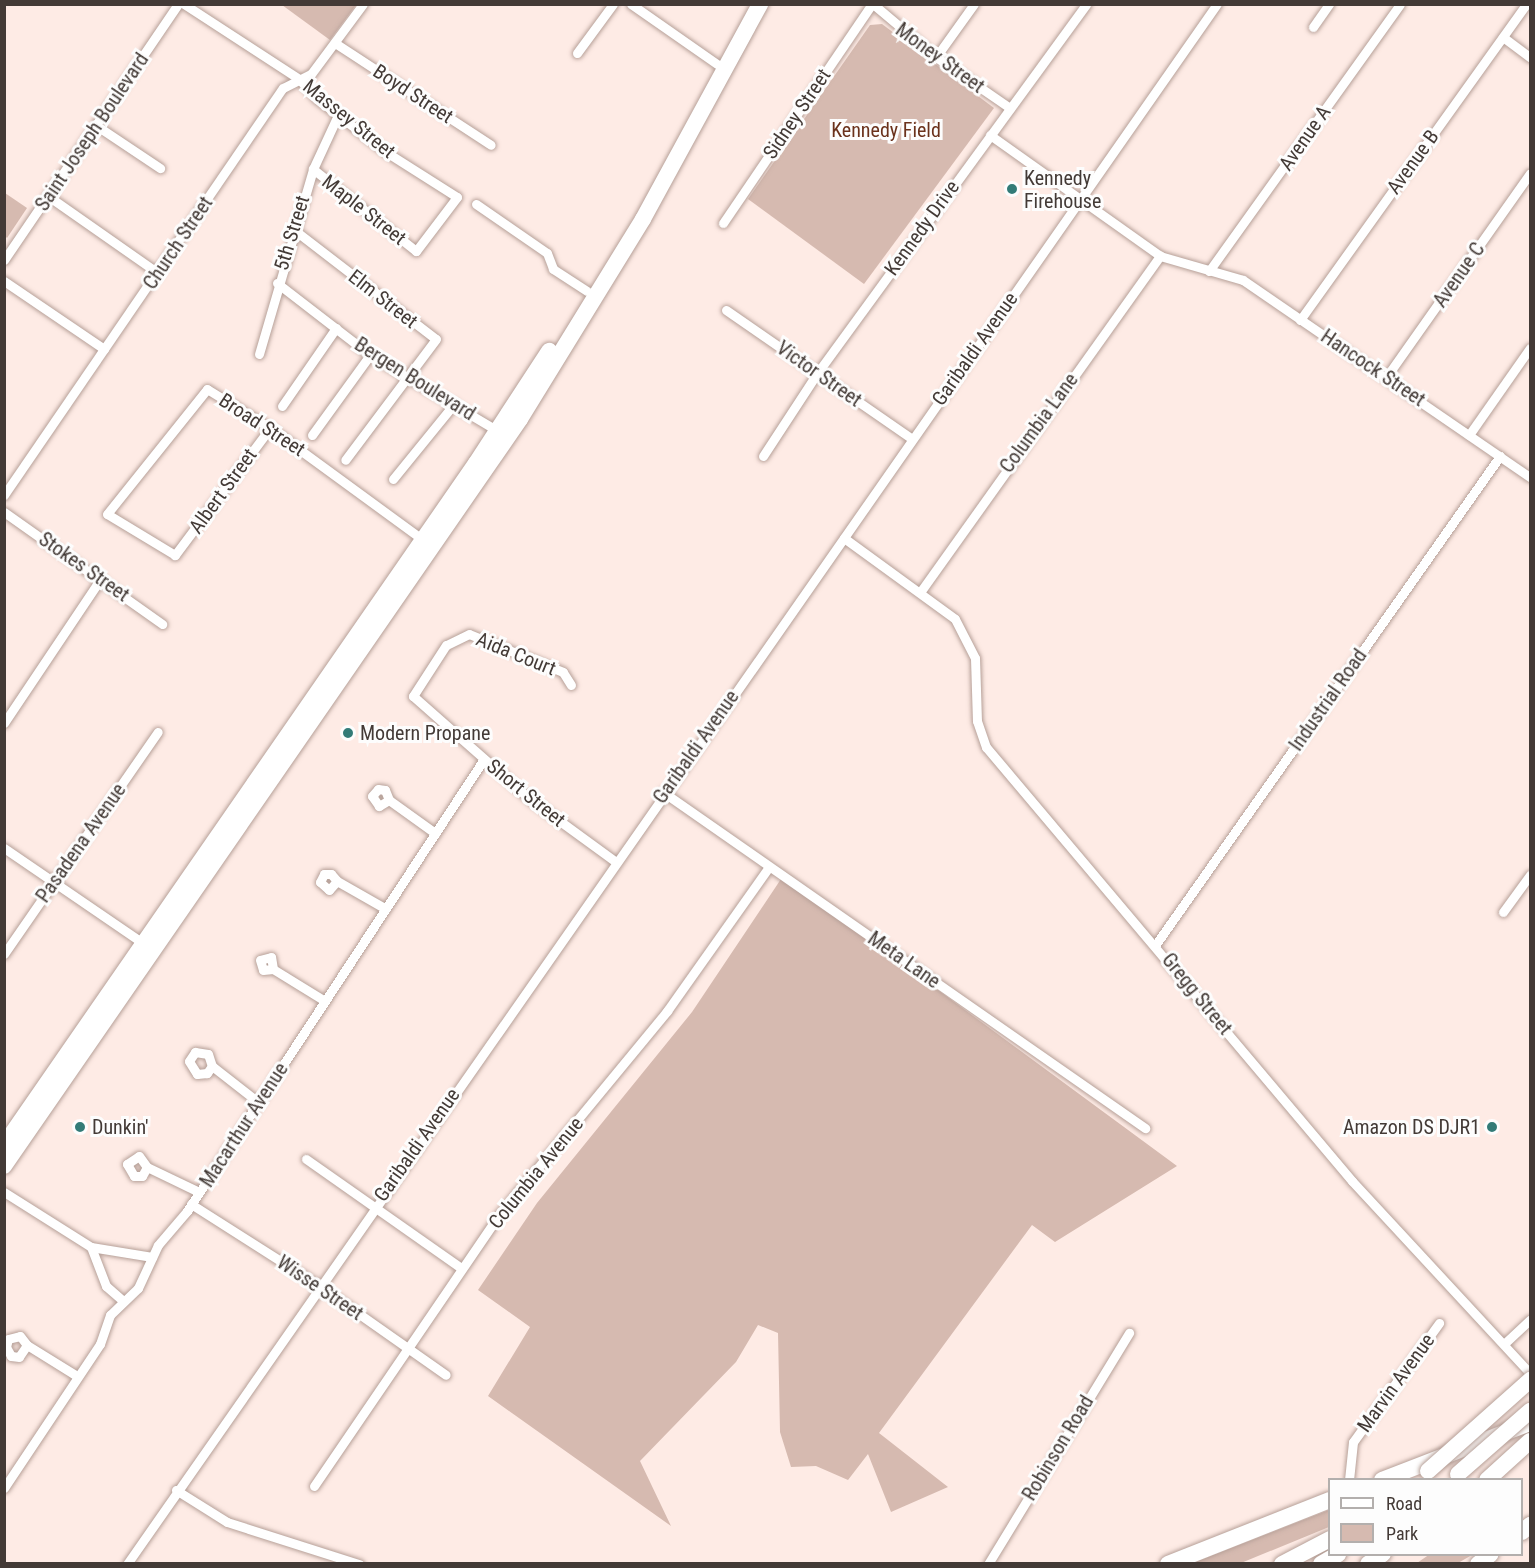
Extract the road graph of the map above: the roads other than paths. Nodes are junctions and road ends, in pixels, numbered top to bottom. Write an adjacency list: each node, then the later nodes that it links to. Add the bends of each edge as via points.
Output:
1 (178, 4): 25 (street, Saint Joseph Boulevard)
2 (184, 4): 22 (street, Massey Street)
3 (363, 4): 17 (street, Church Street)
4 (613, 4): 18 (street)
5 (631, 4): 21 (street)
6 (748, 4): 21 (highway)
7 (760, 4): 100 (highway, via 643,219 514,428)
8 (872, 4): 19 (street, Money Street); 34 (street, Sidney Street)
9 (974, 4): 19 (street)
10 (1086, 4): 23 (street, Kennedy Drive)
11 (1217, 4): 32 (street, Garibaldi Avenue)
12 (1329, 4): 15 (street)
13 (1400, 4): 39 (street, Avenue A)
14 (1526, 4): 16 (street, Avenue B)
15 (1313, 27)
16 (1503, 37): 20 (street); 45 (street, Avenue B)
17 (335, 43): 22 (street, Church Street, via 311,74); 27 (street, Boyd Street)
18 (577, 53)
19 (936, 57): 23 (street, Money Street)
20 (1530, 57)
21 (717, 64): 43 (highway)
22 (300, 79): 24 (street, Massey Street); 40 (street, Church Street, via 283,88)
23 (1010, 108): 26 (street, Kennedy Drive)
24 (338, 115): 29 (street, 5th Street); 36 (street, Massey Street, via 457,197)
25 (97, 126): 28 (street); 31 (street, Saint Joseph Boulevard)
26 (990, 135): 32 (street, Hancock Street); 51 (street, Kennedy Drive)
27 (491, 145)
28 (160, 168)
29 (313, 169): 35 (street, 5th Street); 36 (street, Maple Street)
30 (1530, 173): 52 (street, Avenue C)
31 (48, 196): 38 (street, Saint Joseph Boulevard); 40 (street)
32 (1081, 199): 37 (street, Hancock Street); 60 (street, Garibaldi Avenue)
33 (476, 204): 43 (street, via 547,253 553,268)
34 (723, 223)
35 (293, 229): 42 (street, 5th Street); 53 (street, Elm Street, via 436,339)
36 (416, 250)
37 (1160, 256): 39 (street, Hancock Street); 72 (street, Columbia Lane)
38 (4, 260)
39 (1209, 271): 45 (street, Hancock Street, via 1243,280)
40 (158, 273): 48 (street, Church Street)
41 (4, 281): 48 (street)
42 (277, 283): 46 (street, Bergen Boulevard); 49 (street, 5th Street)
43 (587, 291): 57 (highway)
44 (726, 310): 51 (street, Victor Street)
45 (1300, 320): 52 (street, Hancock Street)
46 (336, 328): 50 (street, Bergen Boulevard); 55 (street)
47 (1530, 348): 59 (street)
48 (104, 349): 66 (street, Church Street)
49 (259, 354)
50 (370, 355): 53 (street, Bergen Boulevard); 58 (street)
51 (818, 372): 60 (street, Victor Street); 61 (street, Kennedy Drive)
52 (1387, 376): 59 (street, Hancock Street)
53 (408, 377): 54 (street, Bergen Boulevard); 63 (street)
54 (454, 404): 57 (street, Bergen Boulevard); 65 (street)
55 (282, 406)
56 (270, 428): 69 (street, Broad Street); 70 (street, Albert Street); 70 (street, Broad Street, via 207,389 107,514)
57 (498, 431): 69 (highway)
58 (312, 435)
59 (1469, 435): 62 (street, Hancock Street)
60 (911, 438): 68 (street, Garibaldi Avenue)
61 (763, 456)
62 (1500, 456): 64 (street, Hancock Street); 91 (street, Industrial Road)
63 (345, 460)
64 (1530, 477)
65 (393, 479)
66 (4, 495)
67 (4, 512): 71 (street, Stokes Street)
68 (844, 538): 72 (street, Gregg Street); 79 (street, Garibaldi Avenue)
69 (423, 540): 90 (highway)
70 (175, 555)
71 (101, 578): 73 (street, Stokes Street); 76 (street)
72 (921, 591): 91 (street, Gregg Street, via 955,619 970,643 978,676 978,722 986,747)
73 (162, 624)
74 (571, 685): 75 (street, Aida Court, via 563,672 469,634 446,645)
75 (413, 696): 78 (street, Short Street)
76 (4, 723)
77 (158, 732): 86 (street, Pasadena Avenue)
78 (484, 759): 81 (street, Macarthur Avenue); 83 (street, Short Street, via 531,800)
79 (663, 792): 83 (street, Garibaldi Avenue); 84 (street, Meta Lane)
80 (389, 800): 81 (street)
81 (435, 833): 88 (street, Macarthur Avenue)
82 (4, 848): 86 (street)
83 (616, 862): 105 (street, Garibaldi Avenue)
84 (769, 867): 97 (street, Meta Lane); 108 (street, Columbia Avenue, via 667,1011 516,1192)
85 (1530, 875): 89 (street)
86 (55, 882): 90 (street); 92 (street, Pasadena Avenue)
87 (337, 882): 88 (street)
88 (386, 909): 94 (street, Macarthur Avenue)
89 (1503, 912)
90 (144, 944): 98 (highway)
91 (1156, 944): 114 (street, Gregg Street, via 1352,1181)
92 (4, 954)
93 (273, 969): 94 (street)
94 (325, 1001): 96 (street, Macarthur Avenue)
95 (212, 1066): 96 (street)
96 (258, 1102): 103 (street, Macarthur Avenue)
97 (1145, 1128)
98 (4, 1145)
99 (306, 1159): 105 (street)
100 (4, 1166)
101 (147, 1167): 103 (street)
102 (4, 1192): 106 (street)
103 (199, 1192): 104 (street, Macarthur Avenue)
104 (191, 1204): 107 (street, Macarthur Avenue); 109 (street, Wisse Street)
105 (374, 1207): 108 (street); 109 (street, Garibaldi Avenue)
106 (91, 1247): 107 (street); 110 (street, via 106,1286)
107 (152, 1257): 110 (street, Macarthur Avenue, via 138,1288)
108 (461, 1268): 116 (street, Columbia Avenue)
109 (318, 1285): 116 (street, Wisse Street); 129 (street, Garibaldi Avenue)
110 (123, 1301): 119 (street, Macarthur Avenue, via 110,1315 100,1344)
111 (1530, 1320): 114 (street)
112 (1439, 1323): 125 (street, Marvin Avenue, via 1353,1442)
113 (1129, 1333): 134 (street, Robinson Road)
114 (1505, 1343): 118 (street, Gregg Street)
115 (27, 1346): 119 (street)
116 (408, 1348): 117 (street, Wisse Street); 127 (street, Columbia Avenue)
117 (446, 1375)
118 (1530, 1375): 123 (highway, bridge)
119 (77, 1376): 121 (street, Macarthur Avenue)
120 (1530, 1424): 122 (highway); 124 (highway, bridge); 126 (highway)
121 (8, 1473): 128 (street, Macarthur Avenue)
122 (1493, 1474)
123 (1423, 1475)
124 (1454, 1477)
125 (1349, 1478)
126 (1385, 1478)
127 (314, 1486)
128 (4, 1488)
129 (176, 1490): 132 (street, Garibaldi Avenue); 133 (street, via 227,1522)
130 (1328, 1500): 135 (highway)
131 (1328, 1540): 136 (highway)
132 (127, 1563)
133 (359, 1563)
134 (988, 1563)
135 (1168, 1563)
136 (1282, 1563)

